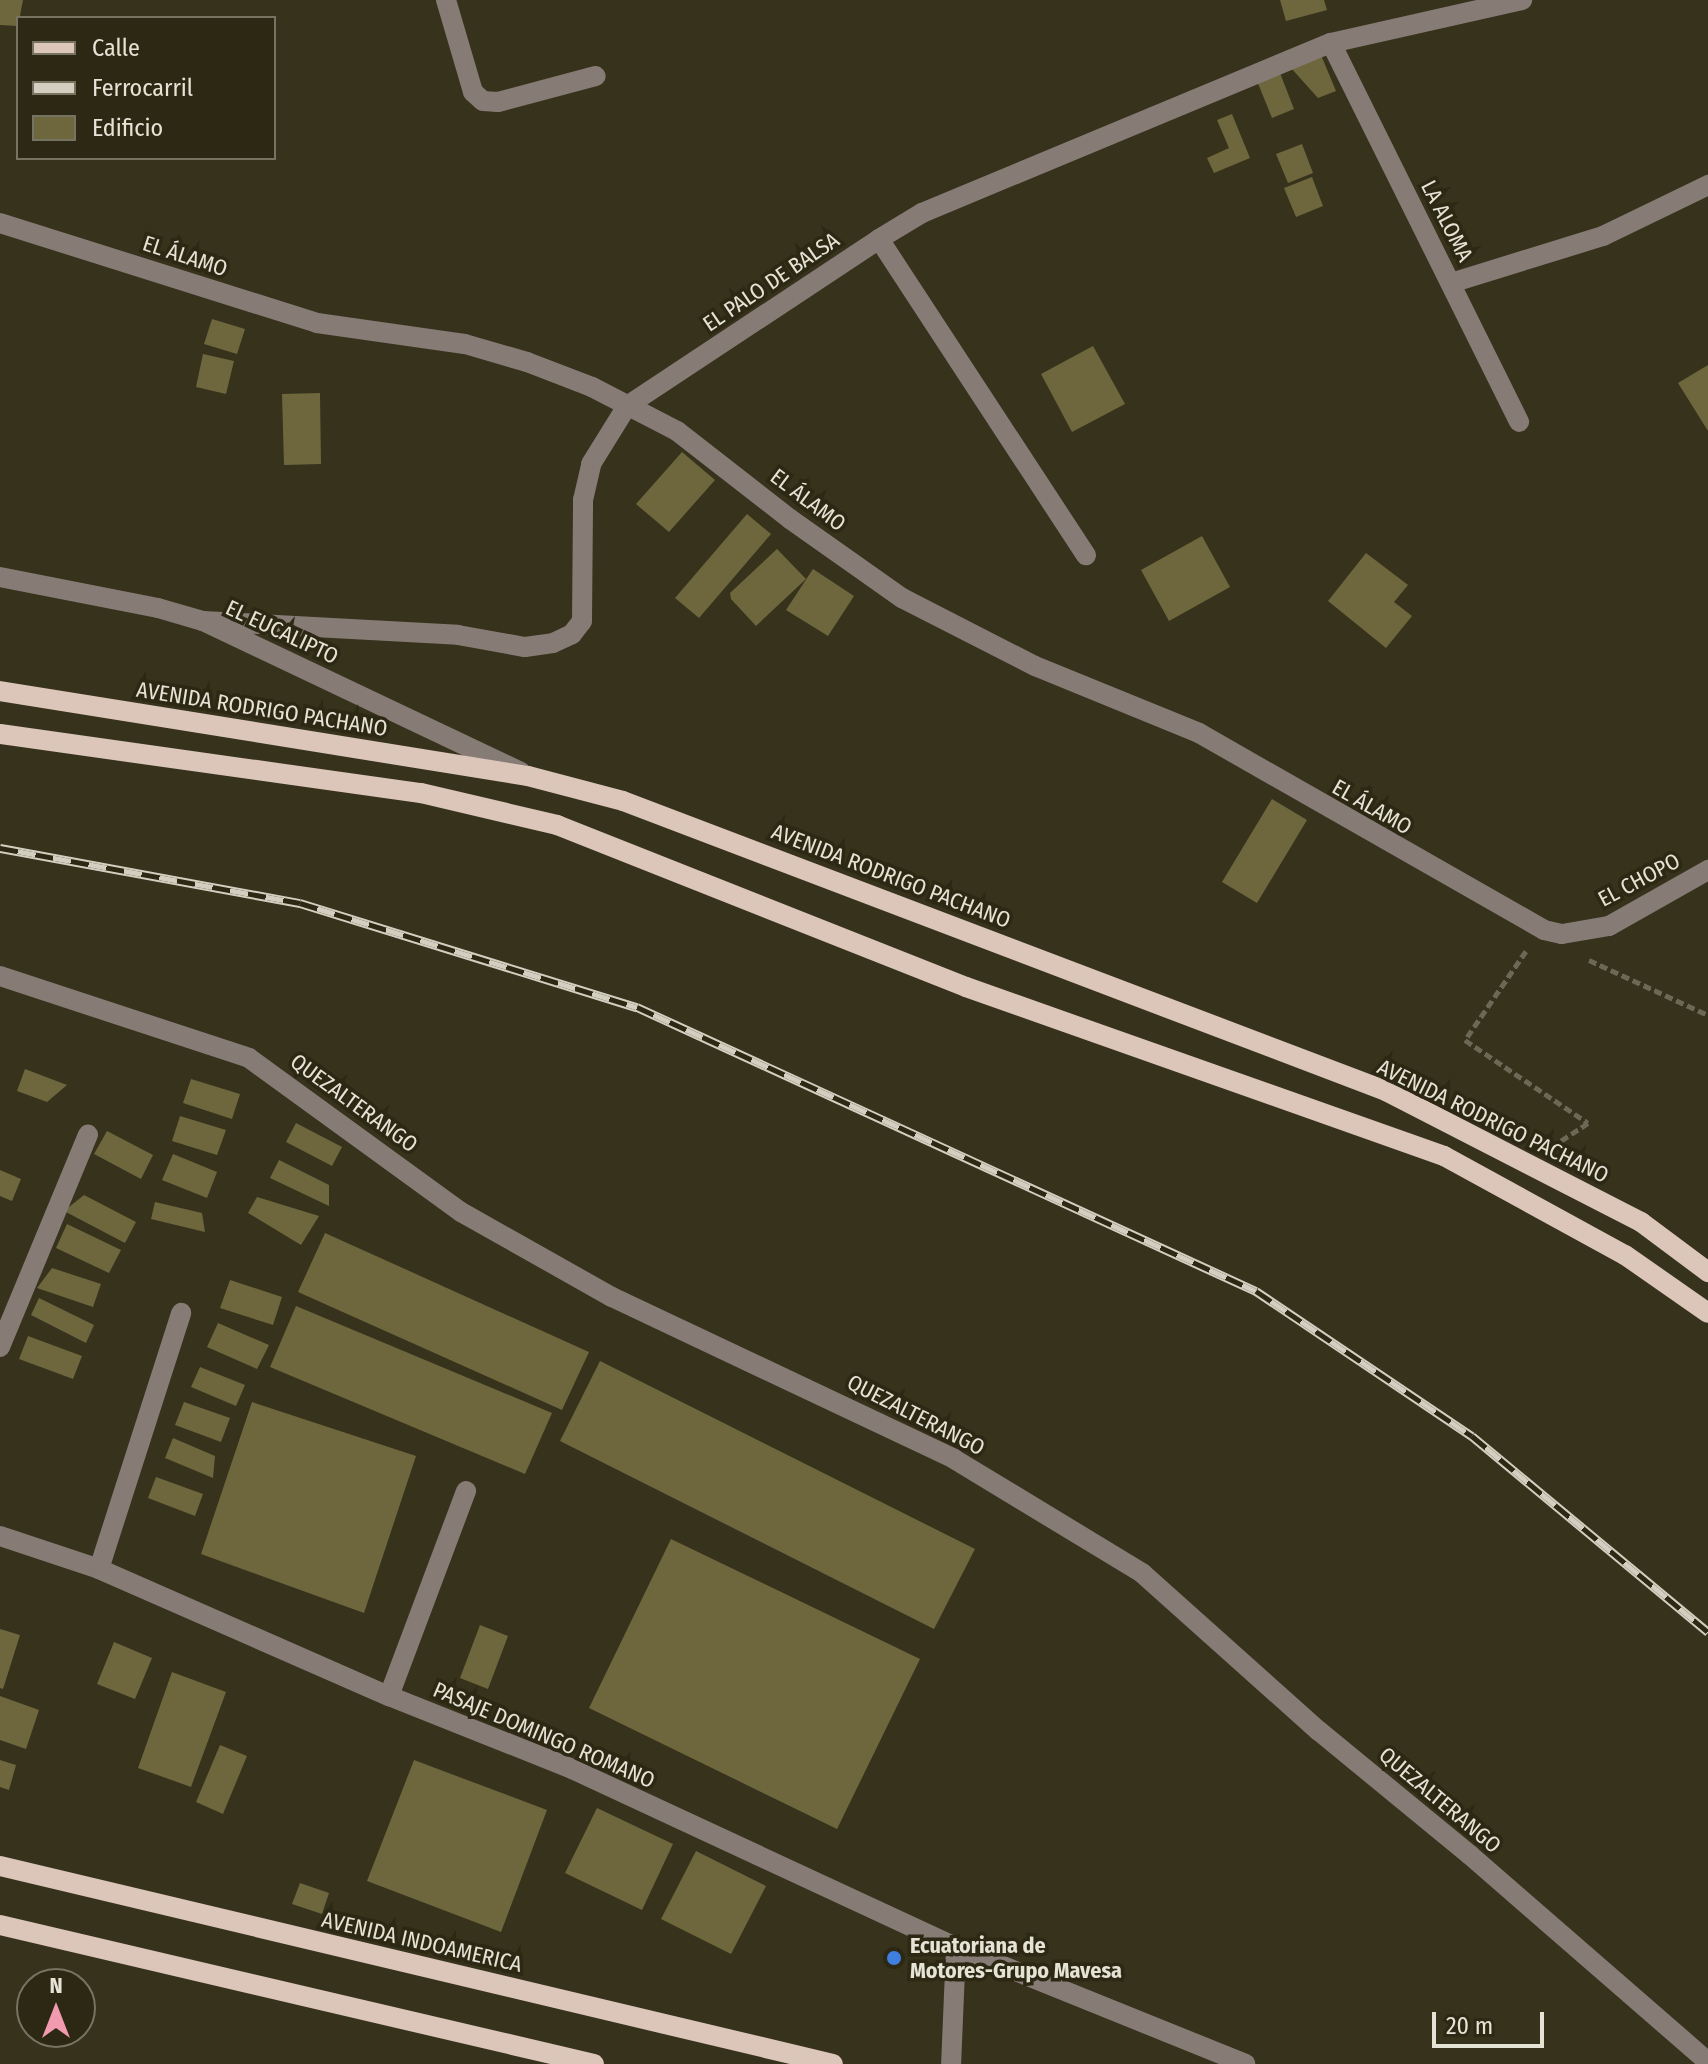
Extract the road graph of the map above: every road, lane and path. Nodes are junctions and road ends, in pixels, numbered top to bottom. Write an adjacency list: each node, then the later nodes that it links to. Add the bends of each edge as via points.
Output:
1 (446, 0): 4 (street, via 473,92 483,101 498,102)
2 (1522, 0): 3 (street, EL PALO DE BALSA)
3 (1331, 43): 7 (street, EL PALO DE BALSA, via 922,213); 8 (street, LA ALOMA)
4 (596, 76)
5 (1708, 185): 8 (street, via 1603,236)
6 (0, 223): 9 (street, EL ÁLAMO, via 317,323 465,344 527,362)
7 (879, 239): 9 (street, EL PALO DE BALSA); 11 (street)
8 (1451, 283): 10 (street, LA ALOMA)
9 (627, 406): 13 (street, EL PALO DE BALSA, via 591,464 583,500 582,621 572,634 525,647 458,635); 18 (street, EL ÁLAMO, via 677,431 902,598 1035,666 1199,733)
10 (1519, 422)
11 (1086, 555)
12 (0, 577): 13 (street, EL EUCALIPTO)
13 (203, 621): 16 (street, EL EUCALIPTO)
14 (0, 691): 16 (main road, AVENIDA RODRIGO PACHANO)
15 (0, 734): 26 (main road, via 421,793 557,825 966,987 1444,1156 1625,1255)
16 (528, 776): 23 (main road, AVENIDA RODRIGO PACHANO, via 623,801 719,836 1371,1085)
17 (1708, 870): 18 (street, EL CHOPO, via 1609,926 1562,934)
18 (1544, 930): 23 (path, via 1505,977 1465,1040 1588,1123)
19 (1584, 957): 21 (path)
20 (0, 976): 35 (street, QUEZALTERANGO, via 249,1058 461,1212 612,1297 954,1459 1142,1573)
21 (1708, 1015)
22 (88, 1135): 27 (street)
23 (1529, 1162): 24 (main road, AVENIDA RODRIGO PACHANO, via 1641,1222)
24 (1708, 1272)
25 (181, 1313): 30 (street)
26 (1708, 1313)
27 (0, 1347)
28 (466, 1491): 31 (street)
29 (1, 1540): 30 (street, PASAJE DOMINGO ROMANO)
30 (99, 1569): 31 (street, PASAJE DOMINGO ROMANO)
31 (389, 1696): 34 (street, PASAJE DOMINGO ROMANO, via 572,1769)
32 (0, 1866): 37 (main road, AVENIDA INDOAMERICA)
33 (0, 1925): 36 (main road)
34 (956, 1947): 38 (street); 39 (street, PASAJE DOMINGO ROMANO)
35 (1708, 2062)
36 (594, 2064)
37 (833, 2064)
38 (951, 2064)
39 (1245, 2064)

